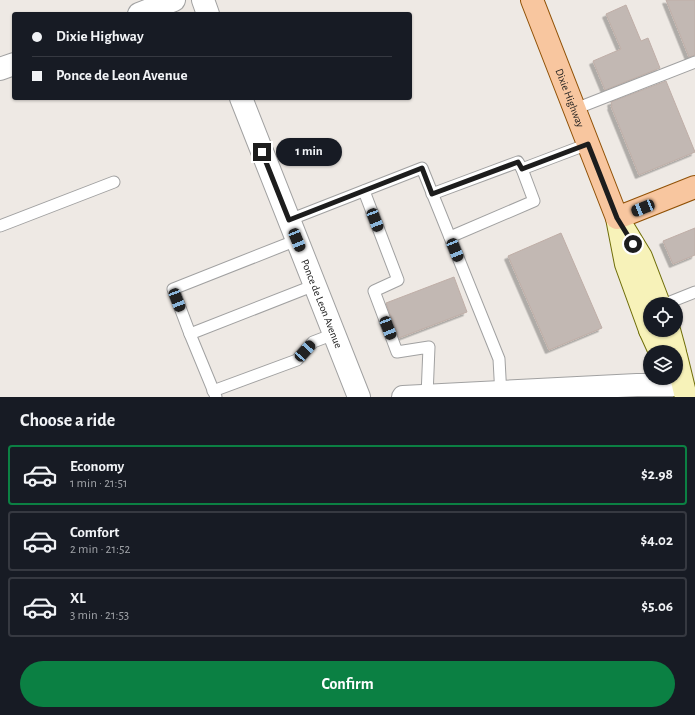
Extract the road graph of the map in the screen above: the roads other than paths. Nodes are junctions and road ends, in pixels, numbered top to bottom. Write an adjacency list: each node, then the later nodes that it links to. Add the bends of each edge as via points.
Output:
1 (174, 0): 4 (street)
2 (203, 0): 5 (street)
3 (540, 2): 10 (main road, Dixie Highway)
4 (144, 12)
5 (207, 12)
6 (695, 62): 10 (lane)
7 (12, 65): 8 (street)
8 (0, 70)
9 (242, 100): 18 (street, Ponce de Leon Avenue)
10 (575, 109): 11 (main road, Dixie Highway)
11 (588, 144): 12 (lane); 17 (main road, Dixie Highway)
12 (522, 169): 16 (lane, via 518,162); 20 (lane, via 534,201)
13 (114, 182): 19 (lane)
14 (695, 187): 17 (main road)
15 (364, 191): 16 (lane, via 422,168); 18 (lane); 32 (lane, via 398,280 374,291 397,352 429,347)
16 (432, 194): 20 (lane)
17 (617, 218): 24 (street, Dixie Highway, via 641,257); 26 (street, Dixie Highway, via 626,264)
18 (289, 220): 21 (street, Ponce de Leon Avenue)
19 (0, 226)
20 (450, 237): 31 (lane, via 498,359)
21 (297, 240): 22 (street, Ponce de Leon Avenue); 27 (lane, via 173,289)
22 (315, 284): 27 (lane); 28 (street, Ponce de Leon Avenue)
23 (695, 292): 25 (lane)
24 (656, 297)
25 (682, 297)
26 (643, 311)
27 (190, 334): 30 (lane)
28 (334, 334): 30 (lane, via 313,342 297,360); 33 (street, Ponce de Leon Avenue)
29 (678, 389): 31 (street, via 637,385)
30 (214, 394)
31 (501, 395): 32 (street)
32 (427, 396): 34 (street)
33 (359, 397)
34 (402, 397)

